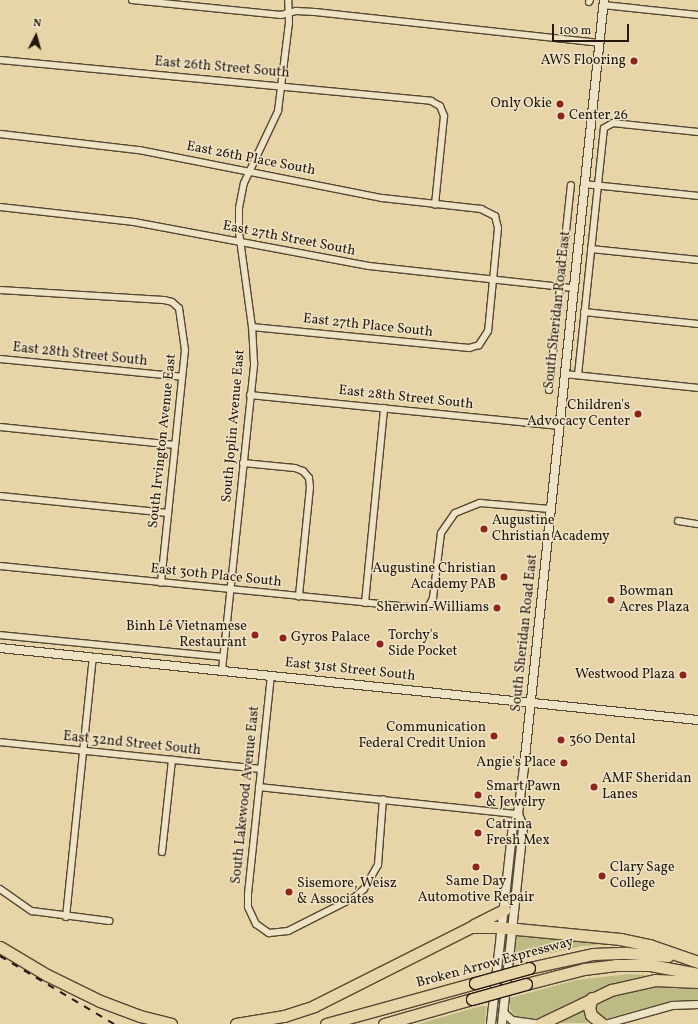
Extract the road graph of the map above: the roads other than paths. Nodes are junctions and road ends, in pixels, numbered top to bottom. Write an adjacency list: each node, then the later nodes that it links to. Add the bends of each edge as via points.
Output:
1 (132, 0): 5 (street)
2 (214, 0): 5 (street)
3 (288, 0): 6 (street, South Joplin Avenue East)
4 (603, 2): 7 (street); 8 (main road, South Sheridan Road East)
5 (213, 8): 6 (street, via 281,15)
6 (289, 13): 8 (street, via 315,12); 10 (street, South Joplin Avenue East)
7 (698, 15)
8 (599, 43): 14 (main road, South Sheridan Road East)
9 (0, 60): 10 (street, East 26th Street South)
10 (282, 85): 13 (street, South Joplin Avenue East, via 278,111); 18 (street, East 26th Street South, via 428,100 440,106 444,122)
11 (698, 132): 16 (street, South Sheridan Road East, via 613,123 605,126)
12 (0, 134): 13 (street, East 26th Place South, via 102,144)
13 (250, 171): 18 (street, East 26th Place South, via 376,197); 20 (street, South Joplin Avenue East, via 239,208)
14 (584, 184): 16 (street); 25 (main road, South Sheridan Road East)
15 (570, 185): 24 (street, South Sheridan Road East)
16 (598, 186): 17 (street); 21 (street, South Sheridan Road East)
17 (698, 196)
18 (435, 204): 23 (street, East 26th Place South, via 481,209 495,216 498,228)
19 (0, 207): 20 (street, East 27th Street South, via 134,222)
20 (241, 242): 23 (street, East 27th Street South, via 369,266); 29 (street, South Joplin Avenue East)
21 (591, 249): 22 (street); 27 (street, South Sheridan Road East)
22 (698, 260)
23 (493, 280): 24 (street, East 27th Street South); 29 (street, East 27th Place South, via 488,331 482,343 469,348)
24 (560, 287): 25 (street, East 27th Street South); 35 (street, South Sheridan Road East)
25 (573, 288): 31 (main road, South Sheridan Road East)
26 (0, 290): 33 (street, South Irvington Avenue East, via 164,300 175,304 181,313 184,335)
27 (584, 312): 28 (street); 32 (street, South Sheridan Road East)
28 (698, 324)
29 (252, 327): 36 (street, South Joplin Avenue East, via 254,363)
30 (0, 359): 33 (street, East 28th Street South)
31 (565, 374): 32 (street); 38 (main road, South Sheridan Road East)
32 (578, 375): 34 (street)
33 (182, 377): 40 (street, South Irvington Avenue East)
34 (698, 388)
35 (549, 390)
36 (250, 395): 37 (street, East 28th Street South); 41 (street, South Joplin Avenue East)
37 (384, 408): 38 (street, East 28th Street South); 51 (street)
38 (559, 426): 43 (main road, South Sheridan Road East)
39 (0, 427): 40 (street)
40 (175, 445): 44 (street, South Irvington Avenue East)
41 (243, 463): 49 (street, South Joplin Avenue East); 50 (street, via 295,468 307,475 310,487)
42 (0, 496): 44 (street)
43 (550, 509): 51 (street, East 30th Place South, via 477,503 461,510 447,522 441,533 433,598 429,606 417,609); 58 (main road, South Sheridan Road East)
44 (168, 513): 48 (street, South Irvington Avenue East)
45 (678, 521): 46 (street)
46 (698, 524)
47 (0, 566): 48 (street, East 30th Place South)
48 (161, 583): 49 (street, East 30th Place South)
49 (230, 590): 50 (street, East 30th Place South); 55 (street, South Joplin Avenue East)
50 (299, 596): 51 (street, East 30th Place South)
51 (365, 603)
52 (0, 635): 55 (street)
53 (0, 648): 54 (main road, East 31st Street South)
54 (93, 657): 56 (main road, East 31st Street South); 61 (street)
55 (223, 657): 56 (street, South Joplin Avenue East)
56 (222, 670): 57 (main road, East 31st Street South)
57 (271, 675): 58 (main road, East 31st Street South); 63 (street, South Lakewood Avenue East)
58 (530, 702): 59 (main road, East 31st Street South); 66 (main road, South Sheridan Road East)
59 (698, 720)
60 (0, 742): 61 (street, East 32nd Street South)
61 (83, 751): 62 (street, East 32nd Street South); 70 (street)
62 (172, 760): 63 (street, East 32nd Street South); 67 (street)
63 (261, 768): 64 (street, South Lakewood Avenue East)
64 (259, 787): 65 (street); 65 (street, South Lakewood Avenue East, via 248,895 250,917 269,932 288,931 355,897 372,878 378,865)
65 (383, 800): 66 (street)
66 (518, 814): 69 (main road, South Sheridan Road East, via 513,826); 73 (main road, South Sheridan Road East, via 523,826)
67 (162, 852)
68 (0, 889): 70 (street, via 32,911)
69 (504, 910): 72 (highway); 73 (main road, South Sheridan Road East)
70 (66, 917): 71 (street)
71 (109, 921)
72 (471, 927): 73 (highway); 82 (highway, via 314,1006 284,1016)
73 (507, 928): 75 (highway, via 620,939 649,945); 80 (main road, South Sheridan Road East); 85 (main road, South Sheridan Road East)
74 (0, 947): 81 (highway, via 100,1001)
75 (698, 962): 83 (highway, Broken Arrow Expressway, bridge, via 665,956 610,953 579,956)
76 (698, 974): 84 (highway, Broken Arrow Expressway, bridge, via 650,965 616,965 584,969)
77 (698, 982): 78 (highway, via 642,982)
78 (592, 998): 87 (highway); 88 (highway, via 589,1007 591,1015)
79 (698, 1004): 88 (street, via 672,1005)
80 (503, 1012): 86 (main road, South Sheridan Road East); 87 (street, via 512,1020)
81 (171, 1024)
82 (236, 1024)
83 (326, 1024)
84 (384, 1024)
85 (492, 1024)
86 (502, 1024)
87 (539, 1024)
88 (603, 1024)

